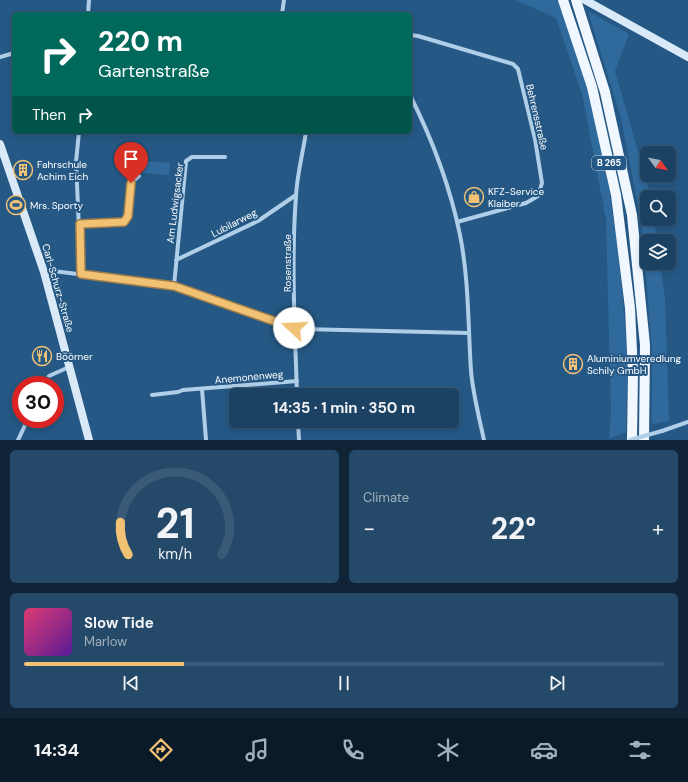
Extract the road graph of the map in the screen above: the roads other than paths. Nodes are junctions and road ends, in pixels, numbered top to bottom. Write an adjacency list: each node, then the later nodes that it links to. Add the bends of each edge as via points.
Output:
1 (89, 0): 6 (street)
2 (284, 0): 7 (street)
3 (563, 0): 41 (main road, B 265, via 592,86 616,195 630,308 633,378)
4 (576, 0): 42 (main road, B 265, via 605,92 632,215 645,345)
5 (585, 0): 11 (street)
6 (88, 12)
7 (282, 12)
8 (412, 35): 19 (street, Behrensstraße, via 513,64 518,69 530,118 542,183 538,196 526,203)
9 (12, 54): 10 (street)
10 (0, 57)
11 (688, 57)
12 (412, 99): 19 (street, via 442,169)
13 (79, 134): 20 (street, via 76,162)
14 (306, 134): 18 (street, Rosenstraße)
15 (0, 144): 22 (street, Carl-Schurz-Straße)
16 (225, 157): 21 (street, Am Ludwigsacker, via 192,157 186,161)
17 (139, 176): 20 (street, via 131,183 128,216 124,222)
18 (296, 195): 21 (street, Lubilarweg, via 258,221); 25 (street, Rosenstraße)
19 (457, 222): 26 (street, via 469,306)
20 (80, 224): 23 (street)
21 (176, 260): 24 (street, Am Ludwigsacker)
22 (44, 272): 23 (street); 27 (street, Carl-Schurz-Straße)
23 (81, 274): 24 (street)
24 (174, 286): 25 (street)
25 (294, 328): 26 (street); 29 (street, Rosenstraße)
26 (469, 333): 40 (street, via 471,373)
27 (69, 366): 28 (street); 37 (street, Carl-Schurz-Straße)
28 (49, 376)
29 (297, 381): 30 (street, Rosenstraße); 31 (street, Anemonenweg)
30 (297, 388)
31 (202, 389): 32 (street, Anemonenweg); 38 (street, Anemonenweg)
32 (152, 395)
33 (688, 422): 41 (street, bridge)
34 (24, 428): 36 (street)
35 (298, 428): 39 (street)
36 (18, 440)
37 (89, 440)
38 (206, 440)
39 (299, 440)
40 (484, 440)
41 (631, 440)
42 (644, 440)

